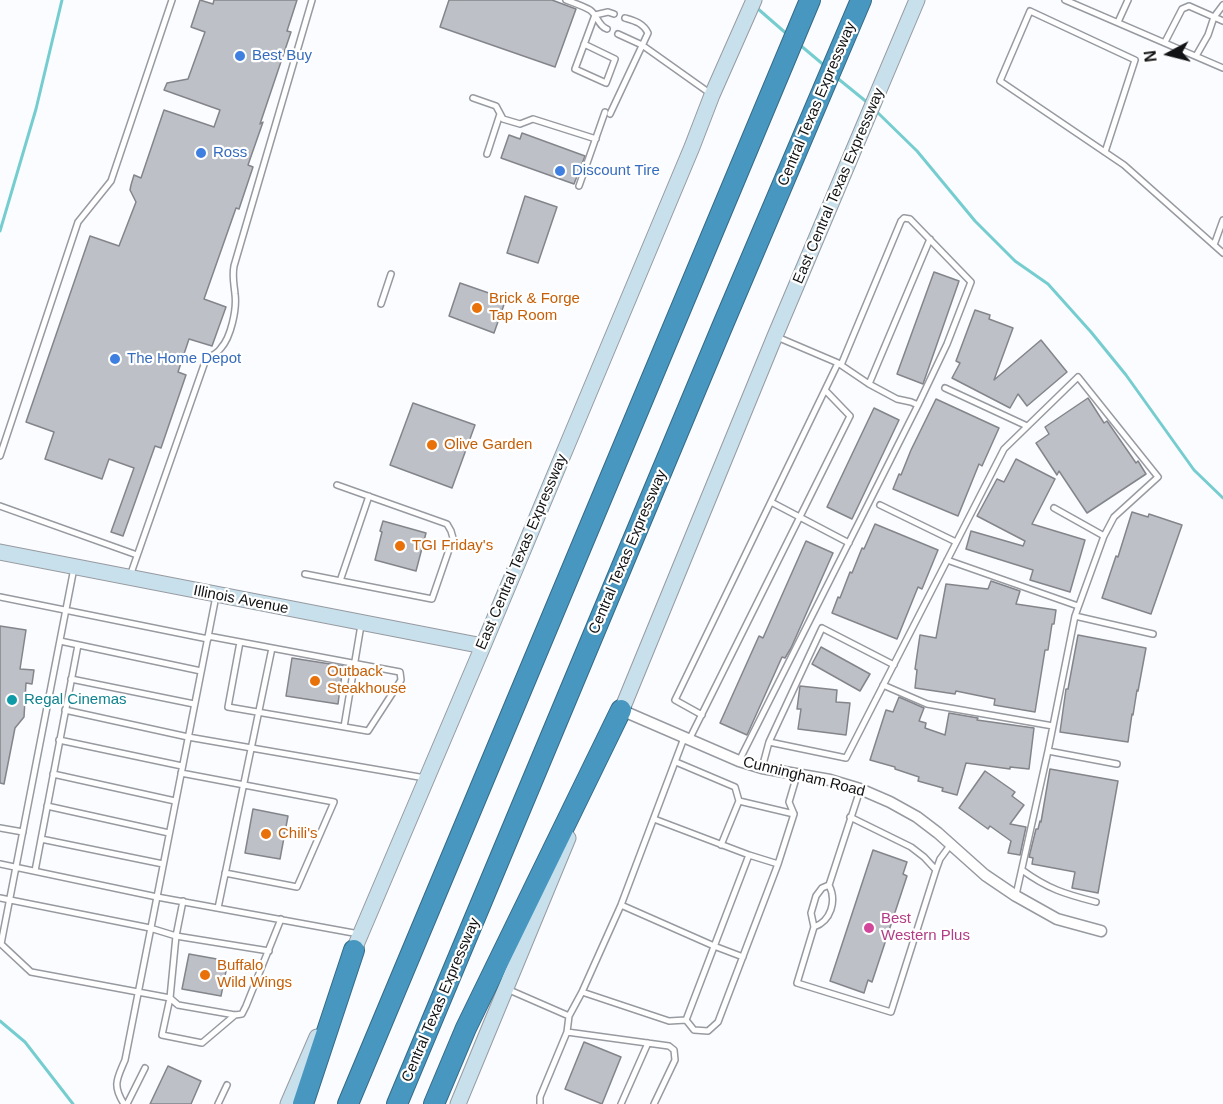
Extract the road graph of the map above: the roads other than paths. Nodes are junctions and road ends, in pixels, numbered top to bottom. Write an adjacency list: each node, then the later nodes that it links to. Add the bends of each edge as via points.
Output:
1 (172, 0): 44 (lane, via 111,182 78,222)
2 (312, 0): 56 (lane, via 234,266 236,307 226,341 220,351 206,359)
3 (566, 0): 12 (lane)
4 (754, 0): 24 (main road, East Central Texas Expressway)
5 (861, 0): 159 (highway, Central Texas Expressway)
6 (917, 0): 37 (main road, East Central Texas Expressway)
7 (1065, 0): 16 (lane)
8 (1128, 0): 16 (lane)
9 (808, 4): 158 (highway)
10 (1223, 5): 13 (lane)
11 (614, 14): 12 (lane)
12 (595, 15): 17 (lane, via 602,27); 20 (lane)
13 (1214, 17): 15 (lane); 19 (lane, via 1189,6 1182,9); 22 (lane)
14 (625, 18): 21 (lane, via 645,27 648,33)
15 (1223, 21)
16 (1118, 22): 19 (lane)
17 (608, 29)
18 (618, 34): 21 (lane)
19 (1165, 42): 22 (lane)
20 (584, 44): 20 (lane, via 615,59 606,83 575,69)
21 (642, 45): 24 (lane); 27 (lane)
22 (1196, 56): 23 (lane)
23 (1223, 68)
24 (712, 95): 73 (main road, East Central Texas Expressway)
25 (472, 98): 26 (lane, via 496,106)
26 (500, 114): 27 (lane, via 503,119 520,124 533,119); 29 (lane)
27 (596, 139): 30 (lane)
28 (1105, 152): 28 (lane, via 1000,81 1030,11 1135,60); 33 (lane)
29 (487, 154)
30 (579, 186)
31 (1223, 220): 33 (lane)
32 (930, 239): 38 (lane, via 910,219 901,221); 39 (lane); 42 (lane, via 971,282)
33 (1214, 245): 34 (lane)
34 (1223, 253)
35 (391, 274): 36 (lane)
36 (381, 304)
37 (775, 336): 38 (lane); 82 (main road, East Central Texas Expressway)
38 (840, 364): 39 (lane); 41 (lane)
39 (869, 384): 42 (lane)
40 (945, 388): 43 (lane)
41 (825, 390): 47 (lane); 51 (lane, via 850,416)
42 (918, 405): 54 (lane)
43 (1027, 426): 52 (lane, via 1078,377 1158,477 1113,517); 53 (lane, via 1004,449)
44 (0, 456)
45 (337, 484): 46 (lane)
46 (369, 496): 61 (lane); 61 (lane, via 447,524 453,538 432,599)
47 (771, 502): 51 (lane); 84 (lane, via 675,700)
48 (0, 506): 56 (lane)
49 (880, 506): 53 (lane)
50 (1054, 508): 52 (lane)
51 (800, 517): 54 (lane); 84 (lane)
52 (1104, 536): 64 (lane)
53 (956, 542): 57 (lane)
54 (849, 543): 93 (lane)
55 (0, 552): 58 (main road, Illinois Avenue)
56 (137, 555): 60 (lane)
57 (947, 560): 64 (lane); 76 (lane)
58 (74, 567): 60 (main road, Illinois Avenue); 65 (lane)
59 (305, 574): 61 (lane)
60 (130, 578): 62 (main road, Illinois Avenue)
61 (340, 581)
62 (217, 595): 67 (main road, Illinois Avenue); 69 (lane)
63 (0, 597): 65 (lane)
64 (1078, 606): 66 (lane)
65 (66, 610): 69 (lane); 70 (lane)
66 (1075, 615): 68 (lane); 85 (lane)
67 (362, 623): 73 (main road, Illinois Avenue); 75 (lane)
68 (1153, 634)
69 (208, 637): 71 (lane); 77 (lane)
70 (60, 641): 72 (lane); 110 (lane)
71 (240, 642): 74 (lane); 83 (lane, via 228,707)
72 (78, 645): 77 (lane); 78 (lane)
73 (483, 646): 100 (main road, East Central Texas Expressway)
74 (272, 648): 75 (lane); 83 (lane)
75 (355, 664): 86 (lane); 86 (lane, via 400,672 401,680 368,731)
76 (894, 665): 79 (lane); 90 (lane, via 822,628)
77 (201, 670): 80 (lane)
78 (71, 680): 80 (lane); 81 (lane)
79 (883, 685): 85 (lane, via 927,704); 90 (lane, via 846,758)
80 (194, 704): 87 (lane)
81 (65, 710): 87 (lane); 89 (lane)
82 (621, 710): 88 (street, Cunningham Road); 143 (main road, East Central Texas Expressway); 160 (highway, via 466,1028)
83 (258, 712): 86 (lane); 91 (lane)
84 (702, 715): 88 (lane)
85 (1053, 726): 92 (lane)
86 (344, 727)
87 (188, 737): 91 (lane); 97 (lane)
88 (687, 739): 93 (street, Cunningham Road); 94 (lane)
89 (59, 740): 97 (lane); 98 (lane)
90 (769, 742): 96 (lane)
91 (251, 748): 100 (lane); 101 (lane)
92 (1048, 751): 95 (lane); 121 (lane)
93 (739, 761): 96 (street, Cunningham Road)
94 (676, 762): 104 (lane, via 735,787); 108 (lane)
95 (1117, 764)
96 (762, 768): 99 (street, Cunningham Road)
97 (181, 769): 101 (lane); 103 (lane)
98 (53, 774): 103 (lane); 105 (lane)
99 (797, 775): 102 (street, Cunningham Road); 106 (lane, via 789,802)
100 (427, 779): 138 (main road, East Central Texas Expressway)
101 (243, 785): 123 (lane); 123 (lane, via 334,802 297,887)
102 (861, 789): 107 (lane); 114 (street, Cunningham Road, via 917,817)
103 (175, 801): 111 (lane)
104 (739, 801): 106 (lane); 113 (lane)
105 (47, 806): 111 (lane); 112 (lane)
106 (794, 814): 118 (lane)
107 (850, 817): 120 (lane, via 911,846); 124 (lane)
108 (654, 819): 113 (lane); 131 (lane)
109 (0, 828): 110 (lane)
110 (23, 832): 119 (lane)
111 (169, 833): 117 (lane)
112 (40, 839): 117 (lane); 122 (lane)
113 (720, 844): 115 (lane)
114 (951, 844): 120 (lane); 125 (street, Cunningham Road)
115 (749, 855): 118 (lane); 140 (lane)
116 (0, 864): 119 (lane)
117 (164, 864): 126 (lane)
118 (778, 864): 142 (lane)
119 (16, 867): 122 (lane); 128 (lane)
120 (936, 870): 134 (lane, via 891,1012 797,983)
121 (1022, 870): 125 (lane); 130 (lane, via 1055,890)
122 (34, 871): 126 (lane)
123 (225, 873): 132 (lane)
124 (829, 885): 134 (lane, via 816,896 811,913); 134 (lane, via 833,901 828,917)
125 (1016, 896): 136 (street, Cunningham Road, via 1057,918)
126 (157, 897): 129 (lane); 135 (lane)
127 (0, 898): 128 (lane)
128 (10, 900): 135 (lane); 139 (lane)
129 (183, 901): 132 (lane); 137 (lane)
130 (1096, 902)
131 (621, 904): 140 (lane); 145 (lane)
132 (218, 908): 133 (lane)
133 (281, 920): 138 (lane); 141 (lane)
134 (814, 927)
135 (150, 928): 137 (lane); 144 (lane)
136 (1101, 931)
137 (176, 936): 141 (lane); 146 (lane)
138 (357, 942): 156 (main road, East Central Texas Expressway); 157 (highway)
139 (0, 944): 144 (lane, via 31,972)
140 (714, 946): 142 (lane); 149 (lane)
141 (269, 951): 147 (lane, via 242,1014)
142 (742, 957): 149 (lane, via 718,1022 708,1031 694,1030)
143 (506, 988): 148 (lane); 161 (main road, East Central Texas Expressway)
144 (138, 992): 146 (lane); 154 (lane, via 125,1060 116,1082 117,1093)
145 (582, 992): 148 (lane); 149 (lane, via 669,1021)
146 (170, 998): 147 (lane, via 178,1005); 147 (lane, via 162,1035 202,1043)
147 (235, 1015)
148 (569, 1016): 150 (lane)
149 (686, 1020)
150 (567, 1032): 151 (lane); 162 (lane)
151 (648, 1043): 163 (lane); 164 (lane, via 669,1046 674,1050 675,1060)
152 (145, 1068): 154 (lane)
153 (227, 1085): 155 (lane)
154 (125, 1104)
155 (218, 1104)
156 (288, 1104)
157 (303, 1104)
158 (348, 1104)
159 (397, 1104)
160 (434, 1104)
161 (458, 1104)
162 (540, 1104)
163 (621, 1104)
164 (654, 1104)

